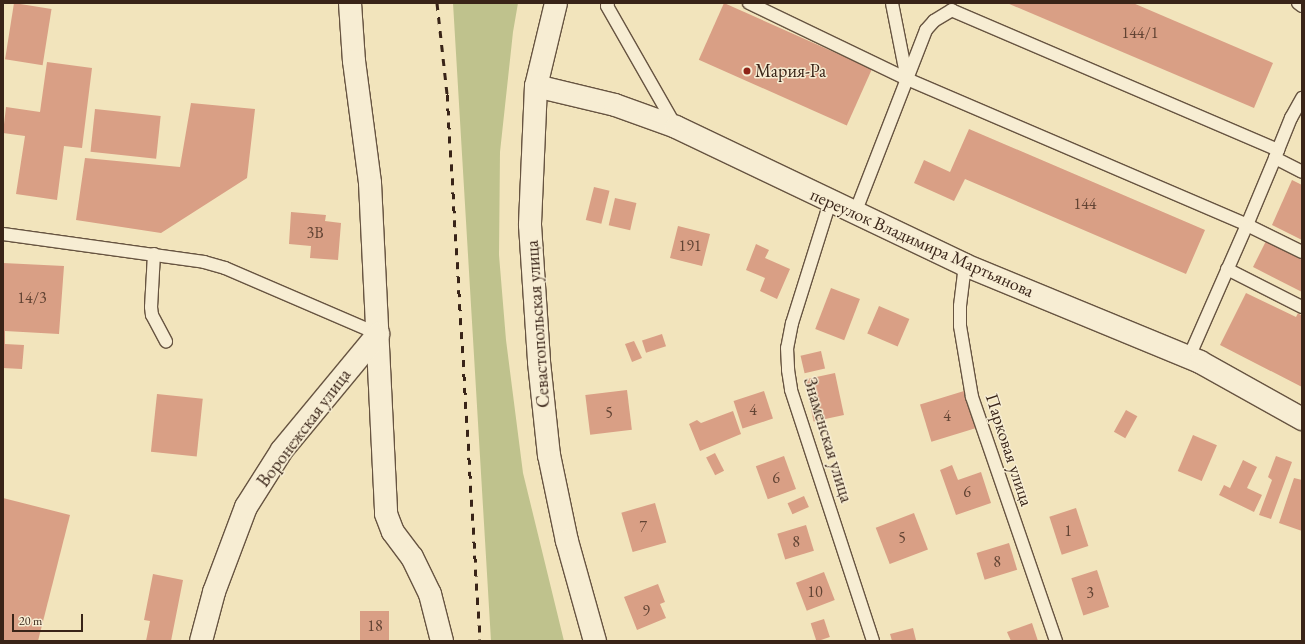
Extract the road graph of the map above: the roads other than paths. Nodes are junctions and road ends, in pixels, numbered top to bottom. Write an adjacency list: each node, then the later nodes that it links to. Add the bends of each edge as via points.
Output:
1 (350, 3): 23 (street, via 354,61 370,183)
2 (556, 3): 9 (street, Севастопольская улица)
3 (608, 3): 11 (lane, via 607,6)
4 (749, 3): 8 (lane)
5 (892, 3): 8 (lane)
6 (1298, 3): 7 (lane)
7 (1302, 6)
8 (907, 79): 12 (lane, via 926,30 934,21 952,10); 15 (lane); 16 (lane)
9 (536, 86): 11 (street, переулок Владимира Мартьянова, via 626,108); 29 (street, Севастопольская улица, via 530,225 539,362 549,455 567,541)
10 (1302, 98): 12 (lane)
11 (676, 127): 14 (street, переулок Владимира Мартьянова)
12 (1276, 154): 13 (lane); 16 (lane)
13 (1302, 172)
14 (830, 202): 15 (street, переулок Владимира Мартьянова); 30 (lane, Знаменская улица, via 792,323 787,348 788,370 791,390)
15 (855, 213): 20 (street, переулок Владимира Мартьянова)
16 (1247, 225): 18 (lane); 21 (lane)
17 (3, 234): 19 (lane)
18 (1302, 252)
19 (154, 254): 23 (lane, via 225,268); 24 (lane, via 152,315)
20 (965, 265): 25 (street, переулок Владимира Мартьянова); 31 (lane, Парковая улица, via 960,326 972,397)
21 (1227, 269): 22 (lane); 25 (lane)
22 (1302, 307)
23 (378, 334): 27 (street, Воронежская улица, via 282,450 246,507 214,592); 28 (street, via 386,514 393,532 412,557 430,594)
24 (166, 341)
25 (1189, 357): 26 (street, переулок Владимира Мартьянова)
26 (1302, 419)
27 (201, 641)
28 (442, 641)
29 (595, 641)
30 (873, 641)
31 (1056, 641)

